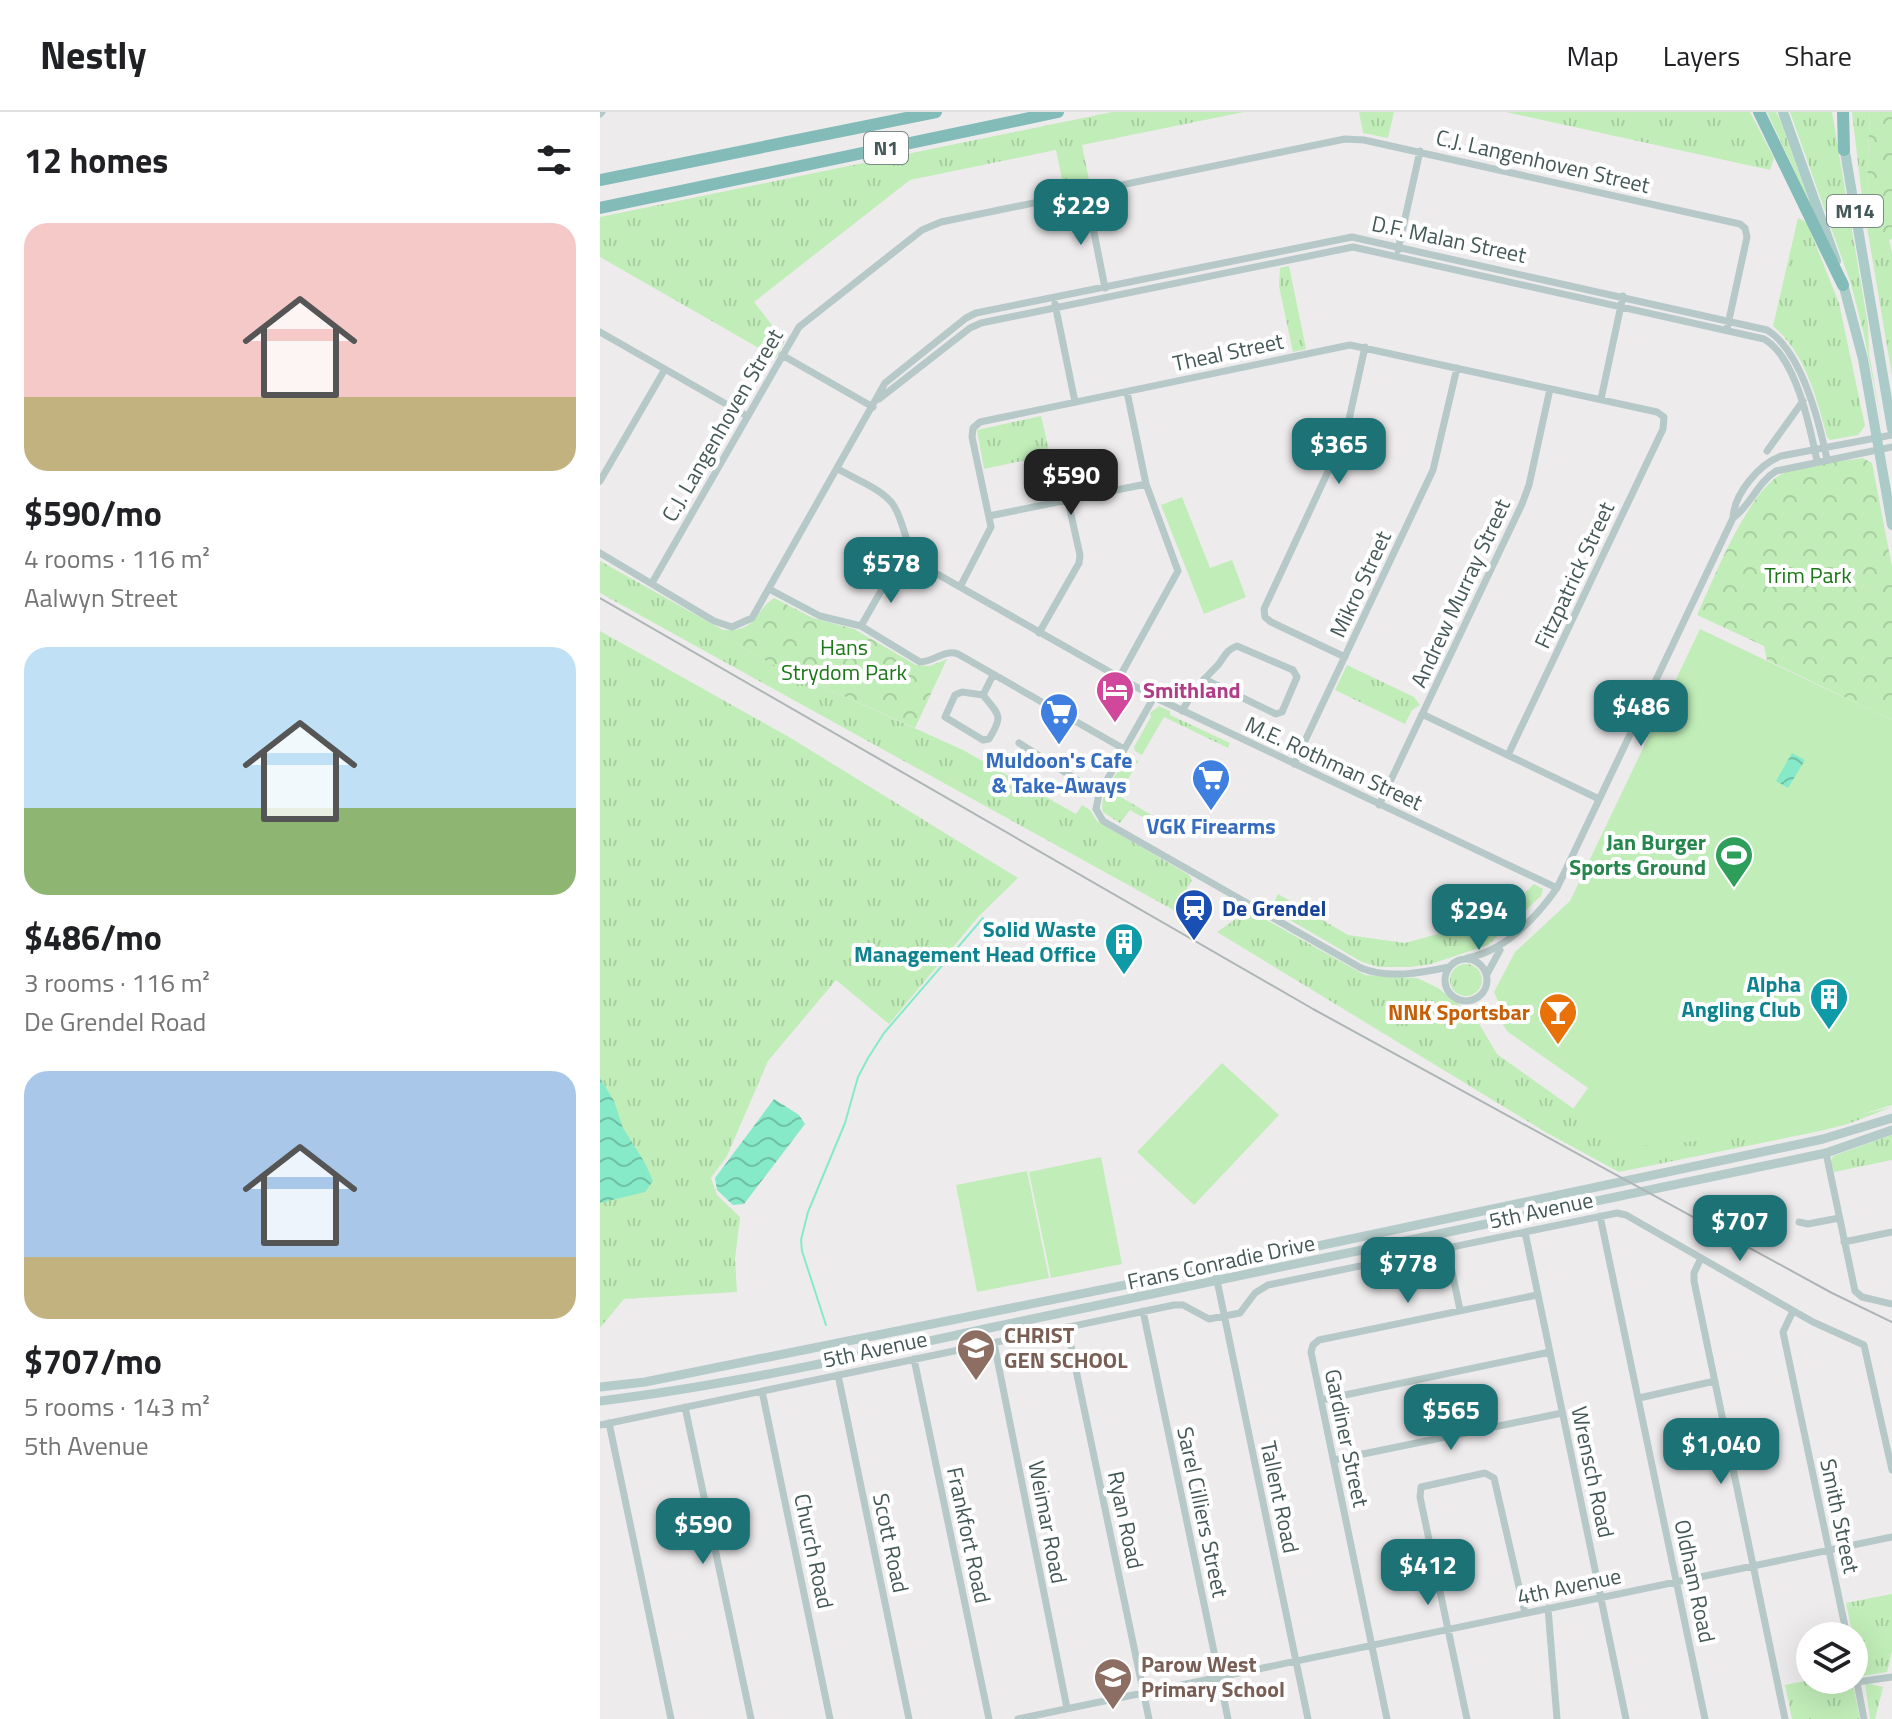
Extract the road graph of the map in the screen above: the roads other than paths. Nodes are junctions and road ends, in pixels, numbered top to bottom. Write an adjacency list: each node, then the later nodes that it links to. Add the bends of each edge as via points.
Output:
1 (936, 112): 8 (highway, N1)
2 (1058, 112): 10 (highway, N1)
3 (1759, 112): 15 (highway)
4 (1783, 112): 15 (main road, M14)
5 (1840, 112): 6 (highway)
6 (1844, 150): 39 (main road, M14)
7 (1420, 151): 9 (street, C.J. Langenhoven Street, via 1345,139); 11 (street); 24 (street, C.J. Langenhoven Street, via 1740,224 1747,237)
8 (600, 180)
9 (1086, 192): 16 (street); 27 (street, C.J. Langenhoven Street, via 926,228 804,322)
10 (600, 208)
11 (1399, 246): 12 (street); 13 (street, D.F. Malan Street, via 1352,237); 17 (street, D.F. Malan Street)
12 (1396, 256): 14 (street, D.F. Malan Street, via 1348,248); 20 (street, D.F. Malan Street)
13 (1239, 260): 14 (street); 16 (street, D.F. Malan Street)
14 (1241, 271): 18 (street, D.F. Malan Street)
15 (1843, 285): 40 (main road, M14)
16 (1105, 287): 18 (street); 19 (street, D.F. Malan Street)
17 (1623, 296): 20 (street); 24 (street, D.F. Malan Street)
18 (1107, 297): 21 (street, D.F. Malan Street)
19 (1053, 298): 21 (street); 22 (street, D.F. Malan Street)
20 (1622, 307): 24 (street, D.F. Malan Street); 32 (street)
21 (1055, 308): 23 (street, D.F. Malan Street); 34 (street)
22 (969, 316): 23 (street); 36 (street, D.F. Malan Street, via 891,377)
23 (975, 324): 36 (street, D.F. Malan Street)
24 (1728, 324): 33 (street, D.F. Malan Street, via 1767,330 1783,343); 35 (street, D.F. Malan Street, via 1777,349)
25 (600, 332): 29 (street)
26 (1365, 347): 28 (street, Theal Street); 31 (street, Theal Street, via 1346,346); 62 (street, via 1346,433 1264,609 1271,622)
27 (782, 355): 36 (street); 38 (street, C.J. Langenhoven Street)
28 (1457, 368): 30 (street, Theal Street); 62 (street, Mikro Street, via 1437,461)
29 (665, 369): 38 (street); 49 (street)
30 (1550, 389): 32 (street, Theal Street); 69 (street, Andrew Murray Street, via 1526,495)
31 (1127, 392): 34 (street, Theal Street); 50 (street)
32 (1601, 399): 37 (street, Theal Street)
33 (1811, 399): 35 (street); 42 (street, D.F. Malan Street)
34 (1075, 402): 52 (street, Theal Street, via 976,423 972,437)
35 (1802, 402): 43 (street, D.F. Malan Street); 45 (street)
36 (873, 407): 48 (street, D.F. Malan Street)
37 (1657, 412): 72 (street, Fitzpatrick Street, via 1664,417 1663,429)
38 (747, 416): 57 (street, C.J. Langenhoven Street)
39 (1892, 432): 40 (street)
40 (1876, 438): 42 (street); 44 (main road, M14)
41 (1892, 447): 44 (street)
42 (1825, 448): 43 (street); 46 (street, D.F. Malan Street)
43 (1814, 450): 47 (street, D.F. Malan Street); 53 (street, via 1764,465 1735,506)
44 (1879, 450): 46 (street); 54 (main road, M14)
45 (1767, 451)
46 (1827, 459): 47 (street)
47 (1817, 461): 53 (street, via 1768,476)
48 (838, 469): 58 (street, M.E. Rothman Street, via 890,501 918,562); 59 (street, D.F. Malan Street)
49 (600, 481)
50 (1146, 484): 51 (street); 64 (street, via 1178,571)
51 (1068, 501): 52 (street); 61 (street, via 1079,563)
52 (989, 516): 58 (street, Theal Street, via 991,532)
53 (1733, 518): 75 (street)
54 (1892, 525)
55 (600, 553): 57 (street)
56 (894, 568): 60 (street)
57 (652, 583): 59 (street, D.F. Malan Street, via 732,627 752,618)
58 (960, 587): 61 (street, M.E. Rothman Street)
59 (769, 589): 60 (street, via 820,616)
60 (861, 626): 63 (street, via 920,662 953,652)
61 (1039, 633): 64 (street, M.E. Rothman Street)
62 (1345, 657): 73 (street, Mikro Street)
63 (993, 675): 66 (street); 71 (street)
64 (1119, 678): 67 (street, M.E. Rothman Street)
65 (1204, 679): 65 (street, via 1226,652 1240,646 1293,670 1297,677 1279,714); 68 (street)
66 (983, 695): 66 (street, via 1000,717 986,740 945,714 958,693)
67 (1154, 697): 68 (street, M.E. Rothman Street); 71 (street)
68 (1182, 711): 73 (street, M.E. Rothman Street)
69 (1422, 714): 72 (street); 76 (street, Andrew Murray Street)
70 (1019, 743): 74 (street)
71 (1124, 749): 74 (street)
72 (1508, 755): 75 (street)
73 (1294, 764): 76 (street, M.E. Rothman Street)
74 (1099, 794): 80 (street, via 1096,809 1106,823 1361,968 1405,973)
75 (1599, 799): 77 (street)
76 (1379, 805): 77 (street, M.E. Rothman Street)
77 (1557, 888): 78 (street)
78 (1503, 945): 79 (street); 81 (street)
79 (1467, 958): 80 (street); 81 (street, via 1480,964)
80 (1449, 967): 81 (street, via 1446,987 1460,1000 1478,997)
81 (1487, 976)
82 (1892, 1118): 93 (main road, Frans Conradie Drive, via 1823,1139)
83 (1892, 1130): 84 (main road, Frans Conradie Drive)
84 (1826, 1153): 86 (street); 94 (main road, Frans Conradie Drive)
85 (1600, 1216): 88 (street, 5th Avenue); 92 (street, 5th Avenue, via 1626,1215); 109 (street, Oldham Road)
86 (1839, 1218): 87 (street); 90 (street)
87 (1799, 1222)
88 (1525, 1232): 91 (street, 5th Avenue); 95 (street, Wrensch Road)
89 (1892, 1232): 90 (street)
90 (1844, 1242): 96 (street, via 1857,1293)
91 (1447, 1248): 97 (street); 100 (street, 5th Avenue, via 1268,1285 1243,1311)
92 (1701, 1258): 99 (street, 5th Avenue); 106 (street, via 1694,1281)
93 (1214, 1266): 94 (street, Tallent Road); 107 (main road, Frans Conradie Drive)
94 (1217, 1282): 100 (street, Tallent Road); 111 (main road, Frans Conradie Drive)
95 (1537, 1295): 97 (street); 103 (street, Wrensch Road)
96 (1892, 1304)
97 (1460, 1310): 110 (street, Gardiner Street, via 1319,1340 1311,1352)
98 (1143, 1311): 100 (street, 5th Avenue, via 1179,1305 1204,1319); 101 (street, 5th Avenue); 130 (street, Sarel Cilliers Street)
99 (1793, 1311): 117 (street, 5th Avenue, via 1866,1347); 119 (street, Smith Street, via 1783,1332)
100 (1224, 1316): 128 (street, Tallent Road)
101 (1067, 1327): 102 (street, 5th Avenue); 132 (street, Ryan Road)
102 (994, 1343): 104 (street, 5th Avenue); 134 (street, Weimar Road)
103 (1550, 1352): 110 (street); 113 (street, Wrensch Road)
104 (914, 1359): 105 (street, 5th Avenue); 139 (street, Frankfort Road)
105 (838, 1375): 108 (street, 5th Avenue); 138 (street, Scott Road)
106 (1715, 1381): 109 (street); 120 (street)
107 (600, 1387)
108 (762, 1391): 112 (street, 5th Avenue); 137 (street, Church Road)
109 (1639, 1398): 121 (street, Oldham Road)
110 (1321, 1400): 116 (street, Gardiner Street)
111 (600, 1401)
112 (685, 1407): 114 (street, 5th Avenue); 136 (street)
113 (1562, 1413): 116 (street); 122 (street, Wrensch Road)
114 (609, 1423): 115 (street, 5th Avenue); 135 (street)
115 (600, 1425)
116 (1334, 1460): 127 (street, Gardiner Street)
117 (1892, 1470)
118 (1892, 1537): 119 (street, 4th Avenue)
119 (1829, 1550): 120 (street, 4th Avenue); 125 (street, Smith Street)
120 (1753, 1566): 121 (street, 4th Avenue); 149 (street)
121 (1677, 1582): 122 (street, 4th Avenue); 148 (street, Oldham Road)
122 (1601, 1598): 123 (street, 4th Avenue); 147 (street, Wrensch Road)
123 (1548, 1608): 124 (street, 4th Avenue); 146 (street)
124 (1525, 1613): 126 (street, 4th Avenue); 126 (street, via 1500,1496 1493,1476 1480,1474 1420,1490)
125 (1844, 1622)
126 (1448, 1629): 127 (street, 4th Avenue); 145 (street)
127 (1372, 1645): 128 (street, 4th Avenue); 144 (street, Gardiner Street)
128 (1296, 1661): 130 (street, 4th Avenue); 143 (street, Tallent Road)
129 (1889, 1676): 131 (street)
130 (1219, 1677): 132 (street, 4th Avenue); 142 (street, Sarel Cilliers Street)
131 (1868, 1680)
132 (1143, 1693): 134 (street, 4th Avenue); 141 (street, Ryan Road)
133 (1859, 1694): 150 (street)
134 (1067, 1708): 140 (street, 4th Avenue)
135 (671, 1719)
136 (751, 1719)
137 (830, 1719)
138 (909, 1719)
139 (989, 1719)
140 (1018, 1719)
141 (1149, 1719)
142 (1228, 1719)
143 (1308, 1719)
144 (1387, 1719)
145 (1467, 1719)
146 (1557, 1719)
147 (1626, 1719)
148 (1705, 1719)
149 (1785, 1719)
150 (1864, 1719)

